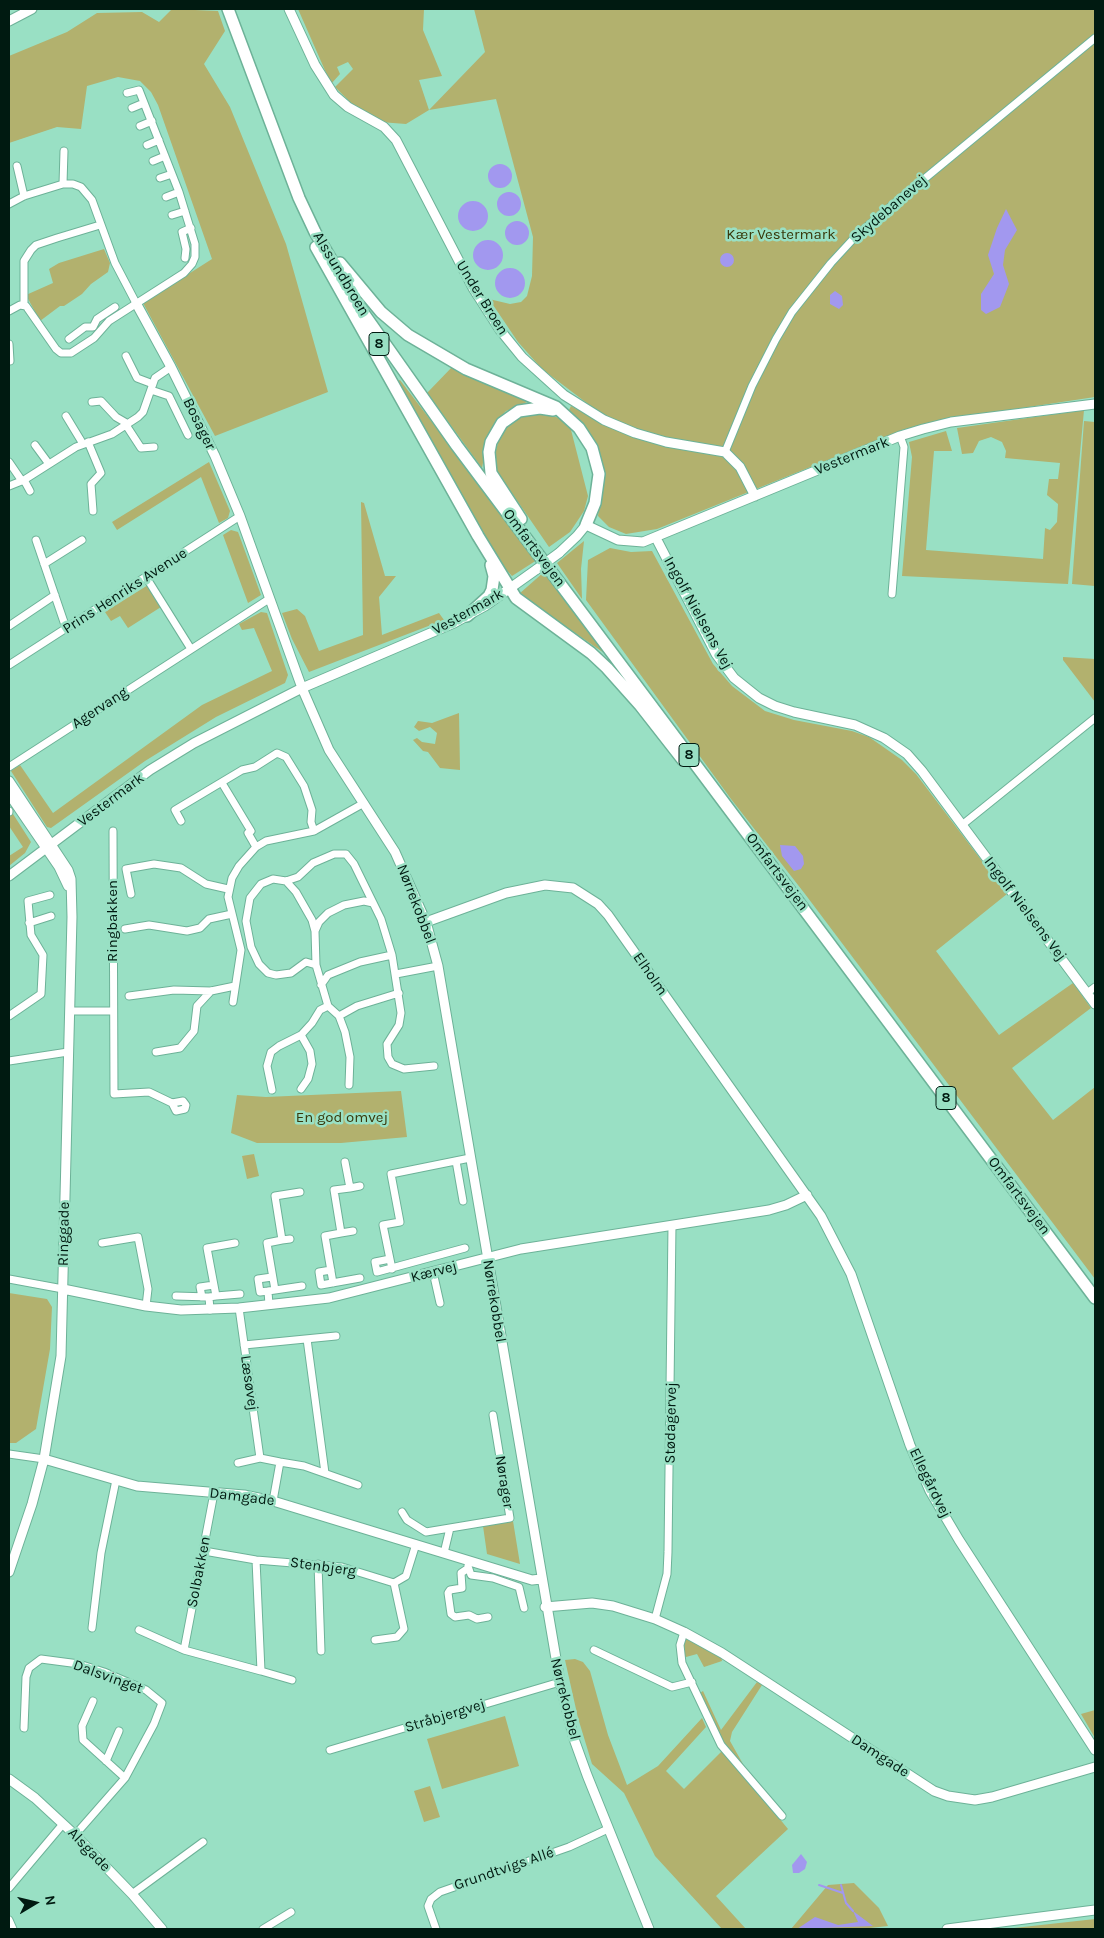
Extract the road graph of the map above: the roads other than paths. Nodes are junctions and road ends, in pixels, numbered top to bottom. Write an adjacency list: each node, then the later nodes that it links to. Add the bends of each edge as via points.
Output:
1 (32, 9): 5 (street)
2 (222, 9): 7 (highway, Alssundbroen / 8)
3 (228, 9): 7 (highway, Alssundbroen / 8)
4 (289, 9): 56 (street, Under Broen, via 315,65 334,95 348,107 384,127 396,140 473,288 522,357 564,395 604,420 666,442)
5 (9, 21)
6 (1095, 38): 56 (street, Skydebanevej, via 883,213 831,263 776,338)
7 (246, 67): 17 (highway, Alssundbroen / 8); 31 (highway, Alssundbroen / 8, via 282,172)
8 (127, 94): 9 (street, via 139,90)
9 (144, 103): 10 (street); 11 (street)
10 (132, 108)
11 (152, 121): 12 (street); 13 (street)
12 (140, 126)
13 (159, 140): 14 (street); 16 (street)
14 (147, 145)
15 (64, 151): 22 (street)
16 (165, 156): 18 (street); 20 (street)
17 (282, 156): 48 (highway, via 326,242 381,312 431,351 496,383 551,405); 54 (highway, Alssundbroen / 8, via 316,232 349,290)
18 (153, 161)
19 (17, 166): 24 (street)
20 (172, 174): 21 (street); 23 (street)
21 (160, 178)
22 (63, 184): 24 (street); 29 (street, Bosager, via 72,184 87,192)
23 (179, 192): 25 (street); 27 (street)
24 (24, 196): 26 (street)
25 (166, 197)
26 (9, 204)
27 (185, 211): 28 (street); 30 (street)
28 (172, 215)
29 (100, 225): 33 (street, Bosager); 34 (street, via 36,245 31,250 24,261)
30 (191, 228): 32 (street, via 182,232); 33 (street, via 195,252 192,264 184,273)
31 (310, 235): 54 (highway, Alssundbroen / 8, via 371,333); 66 (highway)
32 (185, 258)
33 (136, 303): 38 (street, via 109,321); 43 (street, Bosager)
34 (24, 305): 36 (street); 38 (street, via 61,353 70,353)
35 (115, 307): 37 (street, via 97,319)
36 (9, 311)
37 (93, 327): 38 (street); 39 (street, via 85,327)
38 (99, 334)
39 (69, 338)
40 (9, 344): 42 (street)
41 (126, 356): 44 (street, via 137,378)
42 (10, 362)
43 (171, 367): 44 (street, via 160,374); 64 (street, Bosager, via 215,456)
44 (152, 387): 49 (street, via 143,412); 50 (street, via 169,396)
45 (92, 402): 49 (street, via 100,401 116,418)
46 (1095, 404): 51 (street, Vestermark, via 950,422)
47 (66, 416): 52 (street)
48 (571, 420): 65 (highway, via 592,448 598,474 595,503); 76 (highway, via 551,409 519,411 496,432 490,447 489,463 496,483)
49 (127, 424): 52 (street, via 112,434); 55 (street, via 141,448)
50 (188, 435)
51 (900, 436): 62 (street, Vestermark); 73 (street, Vestermark, via 904,447)
52 (85, 443): 58 (street); 63 (street, via 101,473 91,484)
53 (35, 445): 58 (street)
54 (457, 446): 76 (highway, Omfartsvejen / 8)
55 (154, 447)
56 (725, 452): 62 (street, via 740,467)
57 (9, 462): 59 (street)
58 (49, 464): 59 (street)
59 (23, 481): 60 (street); 61 (street)
60 (9, 486)
61 (30, 491)
62 (756, 496): 67 (street, Vestermark)
63 (93, 511)
64 (240, 516): 71 (street, Prins Henriks Avenue); 75 (street, Bosager)
65 (586, 525): 67 (street, Vestermark, via 632,543); 72 (street, Vestermark, bridge, via 559,552)
66 (478, 536): 72 (highway); 77 (highway, via 492,567 494,585 489,596)
67 (656, 538): 90 (street, Ingolf Nielsens Vej, via 716,654 734,678 775,706 855,725 884,738 907,754 922,770)
68 (36, 540): 70 (street)
69 (82, 540): 70 (street)
70 (44, 564): 74 (street)
71 (146, 577): 79 (street, Prins Henriks Avenue); 80 (street)
72 (510, 589): 77 (street, Vestermark); 103 (highway, via 516,598 591,653 621,683 758,856)
73 (892, 594)
74 (55, 595): 78 (street); 79 (street)
75 (270, 598): 80 (street, Agervang); 82 (street, Bosager)
76 (581, 611): 103 (highway, Omfartsvejen / 8)
77 (468, 616): 82 (street, Vestermark)
78 (9, 626)
79 (66, 628): 81 (street, Prins Henriks Avenue)
80 (191, 649): 84 (street, Agervang)
81 (9, 666)
82 (302, 688): 88 (street, Nørrekobbel, via 329,750); 94 (street, Vestermark, via 157,765)
83 (1095, 718): 90 (street)
84 (9, 767)
85 (9, 781): 94 (street)
86 (222, 783): 89 (street, via 175,810); 92 (street, via 277,753 286,757 304,786 312,810); 93 (street, via 251,831 248,833)
87 (9, 794): 94 (street)
88 (364, 802): 92 (street); 109 (street, Nørrekobbel, via 395,852)
89 (181, 820)
90 (962, 825): 124 (street, Ingolf Nielsens Vej)
91 (113, 831): 130 (street, Ringbakken)
92 (314, 831): 93 (street, via 274,838)
93 (256, 846): 98 (street, via 239,866)
94 (49, 847): 95 (street, Vestermark); 129 (street, Ringgade, via 68,870)
95 (9, 876)
96 (298, 877): 97 (street); 99 (street); 100 (street, via 322,858 341,852 350,857)
97 (286, 880): 99 (street); 114 (street, via 267,880 254,891 246,912 248,934 259,964 268,973 291,973)
98 (228, 888): 102 (street, via 206,884 181,868 154,864 126,869); 106 (street)
99 (296, 892): 108 (street)
100 (369, 893): 104 (street); 105 (street)
101 (50, 894): 110 (street, via 28,901)
102 (131, 894)
103 (797, 899): 174 (highway, Omfartsvejen / 8)
104 (364, 900): 105 (street); 108 (street, via 336,908)
105 (373, 903): 113 (street)
106 (232, 914): 111 (street, via 209,919 200,928 187,931 149,925); 120 (street, via 240,950)
107 (51, 916): 110 (street)
108 (315, 921): 112 (street)
109 (426, 922): 115 (street, Nørrekobbel); 148 (street, Elholm, via 534,886 557,884 573,888 592,899 608,914)
110 (29, 923): 131 (street, via 31,935 43,955 41,994)
111 (125, 929)
112 (315, 950): 114 (street); 116 (street)
113 (392, 955): 117 (street); 118 (street, via 360,962)
114 (306, 962): 116 (street)
115 (438, 966): 117 (street); 142 (street, Nørrekobbel)
116 (317, 968): 118 (street); 119 (street)
117 (396, 974): 123 (street)
118 (328, 975): 119 (street)
119 (321, 985): 128 (street)
120 (235, 986): 122 (street); 126 (street)
121 (1095, 987): 124 (street)
122 (211, 991): 125 (street, via 174,990); 135 (street, via 197,1006 194,1031 180,1048)
123 (399, 992): 132 (street, via 357,1006); 137 (street, via 401,1020 387,1044 392,1064 404,1069)
124 (1087, 993): 127 (street, Ingolf Nielsens Vej)
125 (129, 996)
126 (233, 1002)
127 (1095, 1004)
128 (328, 1006): 132 (street); 133 (street, via 320,1010)
129 (70, 1010): 130 (street); 134 (street, Ringgade)
130 (113, 1011): 141 (street, Ringbakken, via 114,1094 150,1092)
131 (9, 1016)
132 (339, 1016): 138 (street, via 348,1046)
133 (301, 1035): 139 (street, via 310,1051 312,1064); 140 (street, via 271,1052 267,1066)
134 (68, 1052): 136 (street); 168 (street, Ringgade)
135 (156, 1052)
136 (9, 1061)
137 (434, 1066)
138 (349, 1085)
139 (301, 1089)
140 (272, 1090)
141 (172, 1103)
142 (470, 1158): 143 (street); 156 (street, Nørrekobbel)
143 (456, 1161): 149 (street); 157 (street, via 391,1174 400,1222 383,1225)
144 (345, 1162): 146 (street)
145 (360, 1186): 146 (street)
146 (350, 1188): 152 (street, via 334,1190)
147 (300, 1192): 161 (street, via 275,1196 286,1239 267,1243)
148 (807, 1195): 150 (street, Kærvej, via 779,1208); 224 (street, Ellegårdvej, via 851,1274 910,1445 930,1491)
149 (463, 1201)
150 (672, 1225): 156 (street, Kærvej); 208 (street, Stødagervej, via 667,1574)
151 (353, 1231): 152 (street)
152 (342, 1233): 158 (street, via 325,1236)
153 (102, 1243): 177 (street, via 138,1237 148,1289)
154 (235, 1243): 166 (street, via 207,1248)
155 (465, 1248): 159 (street)
156 (487, 1257): 160 (street, Kærvej); 203 (street, Nørrekobbel)
157 (390, 1259): 159 (street); 159 (street, via 375,1262 377,1272)
158 (331, 1270): 164 (street); 164 (street, via 319,1272 321,1285)
159 (388, 1270): 165 (street)
160 (433, 1272): 165 (street, Kærvej); 175 (street)
161 (272, 1277): 169 (street); 169 (street, via 258,1280 260,1292)
162 (360, 1278): 164 (street)
163 (9, 1279): 168 (street, Kærvej)
164 (330, 1283): 173 (street)
165 (388, 1284): 173 (street, Kærvej)
166 (214, 1285): 172 (street); 172 (street, via 200,1287)
167 (302, 1286): 169 (street)
168 (62, 1289): 177 (street, Kærvej); 186 (street, Ringgade, via 61,1356)
169 (271, 1291): 176 (street)
170 (240, 1294): 172 (street)
171 (176, 1296): 172 (street)
172 (209, 1297): 179 (street)
173 (329, 1298): 176 (street, Kærvej)
174 (1095, 1298)
175 (440, 1303)
176 (269, 1305): 178 (street, Kærvej)
177 (146, 1306): 179 (street, Kærvej)
178 (239, 1308): 179 (street, Kærvej); 182 (street, Læsøvej)
179 (210, 1310)
180 (336, 1336): 181 (street)
181 (307, 1339): 182 (street); 189 (street)
182 (244, 1345): 185 (street, Læsøvej)
183 (493, 1415): 195 (street, Nørager, via 510,1518)
184 (9, 1454): 186 (street, Damgade)
185 (260, 1458): 187 (street); 188 (street)
186 (44, 1460): 190 (street, Damgade); 202 (street, Ringgade)
187 (280, 1462): 189 (street); 193 (street)
188 (238, 1463)
189 (325, 1473): 191 (street)
190 (116, 1480): 192 (street, Damgade, via 156,1489); 209 (street, via 100,1553)
191 (358, 1485)
192 (214, 1493): 193 (street, Damgade); 197 (street, Solbakken)
193 (273, 1500): 196 (street, Damgade)
194 (402, 1512): 195 (street, Nørager, via 407,1520 426,1532)
195 (450, 1528): 198 (street)
196 (416, 1544): 198 (street, Damgade); 204 (street, via 406,1576)
197 (204, 1552): 199 (street, Stenbjerg); 213 (street, Solbakken)
198 (444, 1553): 201 (street, Damgade)
199 (256, 1560): 200 (street, Stenbjerg); 216 (street)
200 (318, 1564): 204 (street, Stenbjerg, via 342,1567); 215 (street)
201 (469, 1565): 203 (street, Damgade, via 532,1580); 206 (street, Damgade, via 471,1575 519,1587); 207 (street, via 461,1573 462,1588 450,1590 448,1594 451,1614 455,1618 469,1615 476,1619)
202 (9, 1572)
203 (540, 1579): 205 (street, Nørrekobbel)
204 (394, 1583): 212 (street, via 404,1629 397,1637)
205 (545, 1607): 208 (street, Damgade, via 592,1603); 218 (street, Nørrekobbel)
206 (524, 1608)
207 (488, 1617)
208 (654, 1619): 211 (street, Damgade)
209 (92, 1628)
210 (139, 1630): 213 (street)
211 (684, 1632): 219 (street, via 680,1653); 226 (street, Damgade, via 722,1653 934,1791 948,1796 975,1800 992,1798)
212 (375, 1640)
213 (184, 1650): 216 (street)
214 (594, 1650): 219 (street, via 672,1687)
215 (321, 1651)
216 (260, 1671): 217 (street)
217 (292, 1680)
218 (560, 1682): 223 (street, Stråbjergvej); 231 (street, Nørrekobbel, via 574,1739)
219 (692, 1682): 229 (street, via 721,1745)
220 (93, 1701): 225 (street, Dalsvinget, via 82,1726 83,1740)
221 (24, 1728): 228 (street, Dalsvinget, via 26,1677 29,1668 42,1659 79,1664 146,1690 162,1702 162,1708)
222 (120, 1731): 225 (street)
223 (330, 1750)
224 (1095, 1750)
225 (106, 1761): 228 (street, Dalsvinget)
226 (1095, 1767)
227 (9, 1778): 230 (street, Alsgade)
228 (124, 1778): 232 (street, Dalsvinget)
229 (782, 1816)
230 (63, 1824): 232 (street, Alsgade); 234 (street)
231 (608, 1829): 242 (street, Grundtvigs Allé, via 440,1892 428,1906); 243 (street, Nørrekobbel)
232 (75, 1834): 235 (street, Alsgade)
233 (203, 1842): 235 (street)
234 (9, 1888)
235 (132, 1894): 240 (street, Alsgade)
236 (1095, 1910): 244 (street)
237 (291, 1912): 241 (street)
238 (9, 1920): 239 (street)
239 (14, 1929)
240 (162, 1929)
241 (263, 1929)
242 (436, 1929)
243 (649, 1929)
244 (947, 1929)

